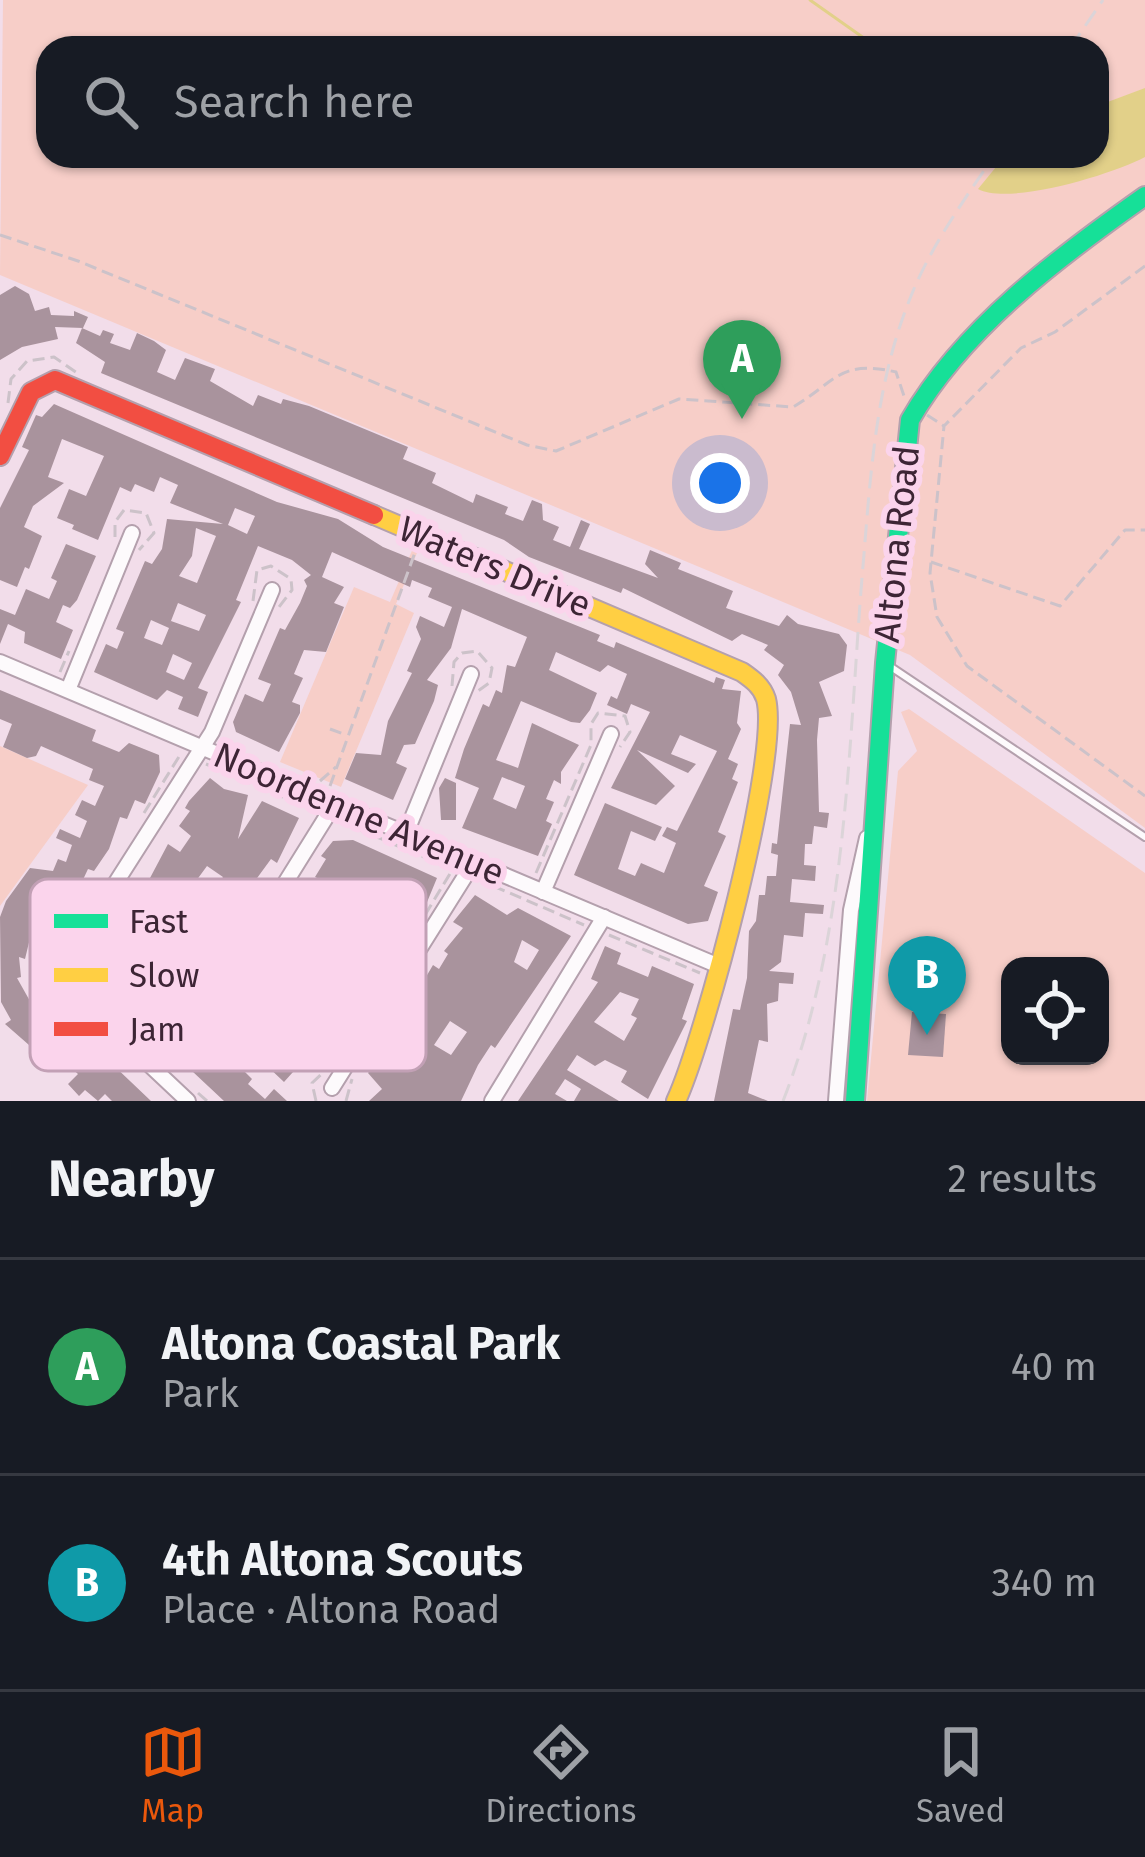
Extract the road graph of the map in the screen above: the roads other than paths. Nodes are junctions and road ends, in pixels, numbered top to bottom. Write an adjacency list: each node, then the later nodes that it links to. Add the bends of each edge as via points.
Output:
1 (1145, 196): 6 (street, Altona Road, via 951,362 915,407 903,451)
2 (0, 456): 22 (street, Waters Drive, via 32,392 56,380 752,678 767,708 759,799)
3 (132, 533): 8 (street)
4 (272, 590): 10 (street)
5 (0, 662): 8 (street, Noordenne Avenue)
6 (885, 663): 11 (street, Altona Road); 15 (lane)
7 (471, 674): 14 (street)
8 (68, 690): 10 (street, Noordenne Avenue)
9 (611, 734): 19 (street)
10 (202, 747): 12 (street, Noordenne Avenue); 17 (street)
11 (877, 780): 13 (street, Altona Road); 30 (street, Altona Road)
12 (328, 806): 14 (street, Noordenne Avenue); 18 (street)
13 (870, 823): 29 (street, Altona Road, via 851,910)
14 (406, 833): 16 (street, Noordenne Avenue)
15 (1145, 837)
16 (464, 869): 19 (street, Noordenne Avenue); 21 (street)
17 (118, 879)
18 (285, 879)
19 (543, 892): 20 (street, Noordenne Avenue)
20 (600, 924): 22 (street, Noordenne Avenue); 27 (street)
21 (426, 932)
22 (711, 971): 28 (street, Waters Drive, via 700,1053)
23 (163, 1071): 26 (street)
24 (342, 1071): 25 (street)
25 (332, 1088)
26 (189, 1094)
27 (492, 1101)
28 (676, 1101)
29 (836, 1101)
30 (855, 1101)

